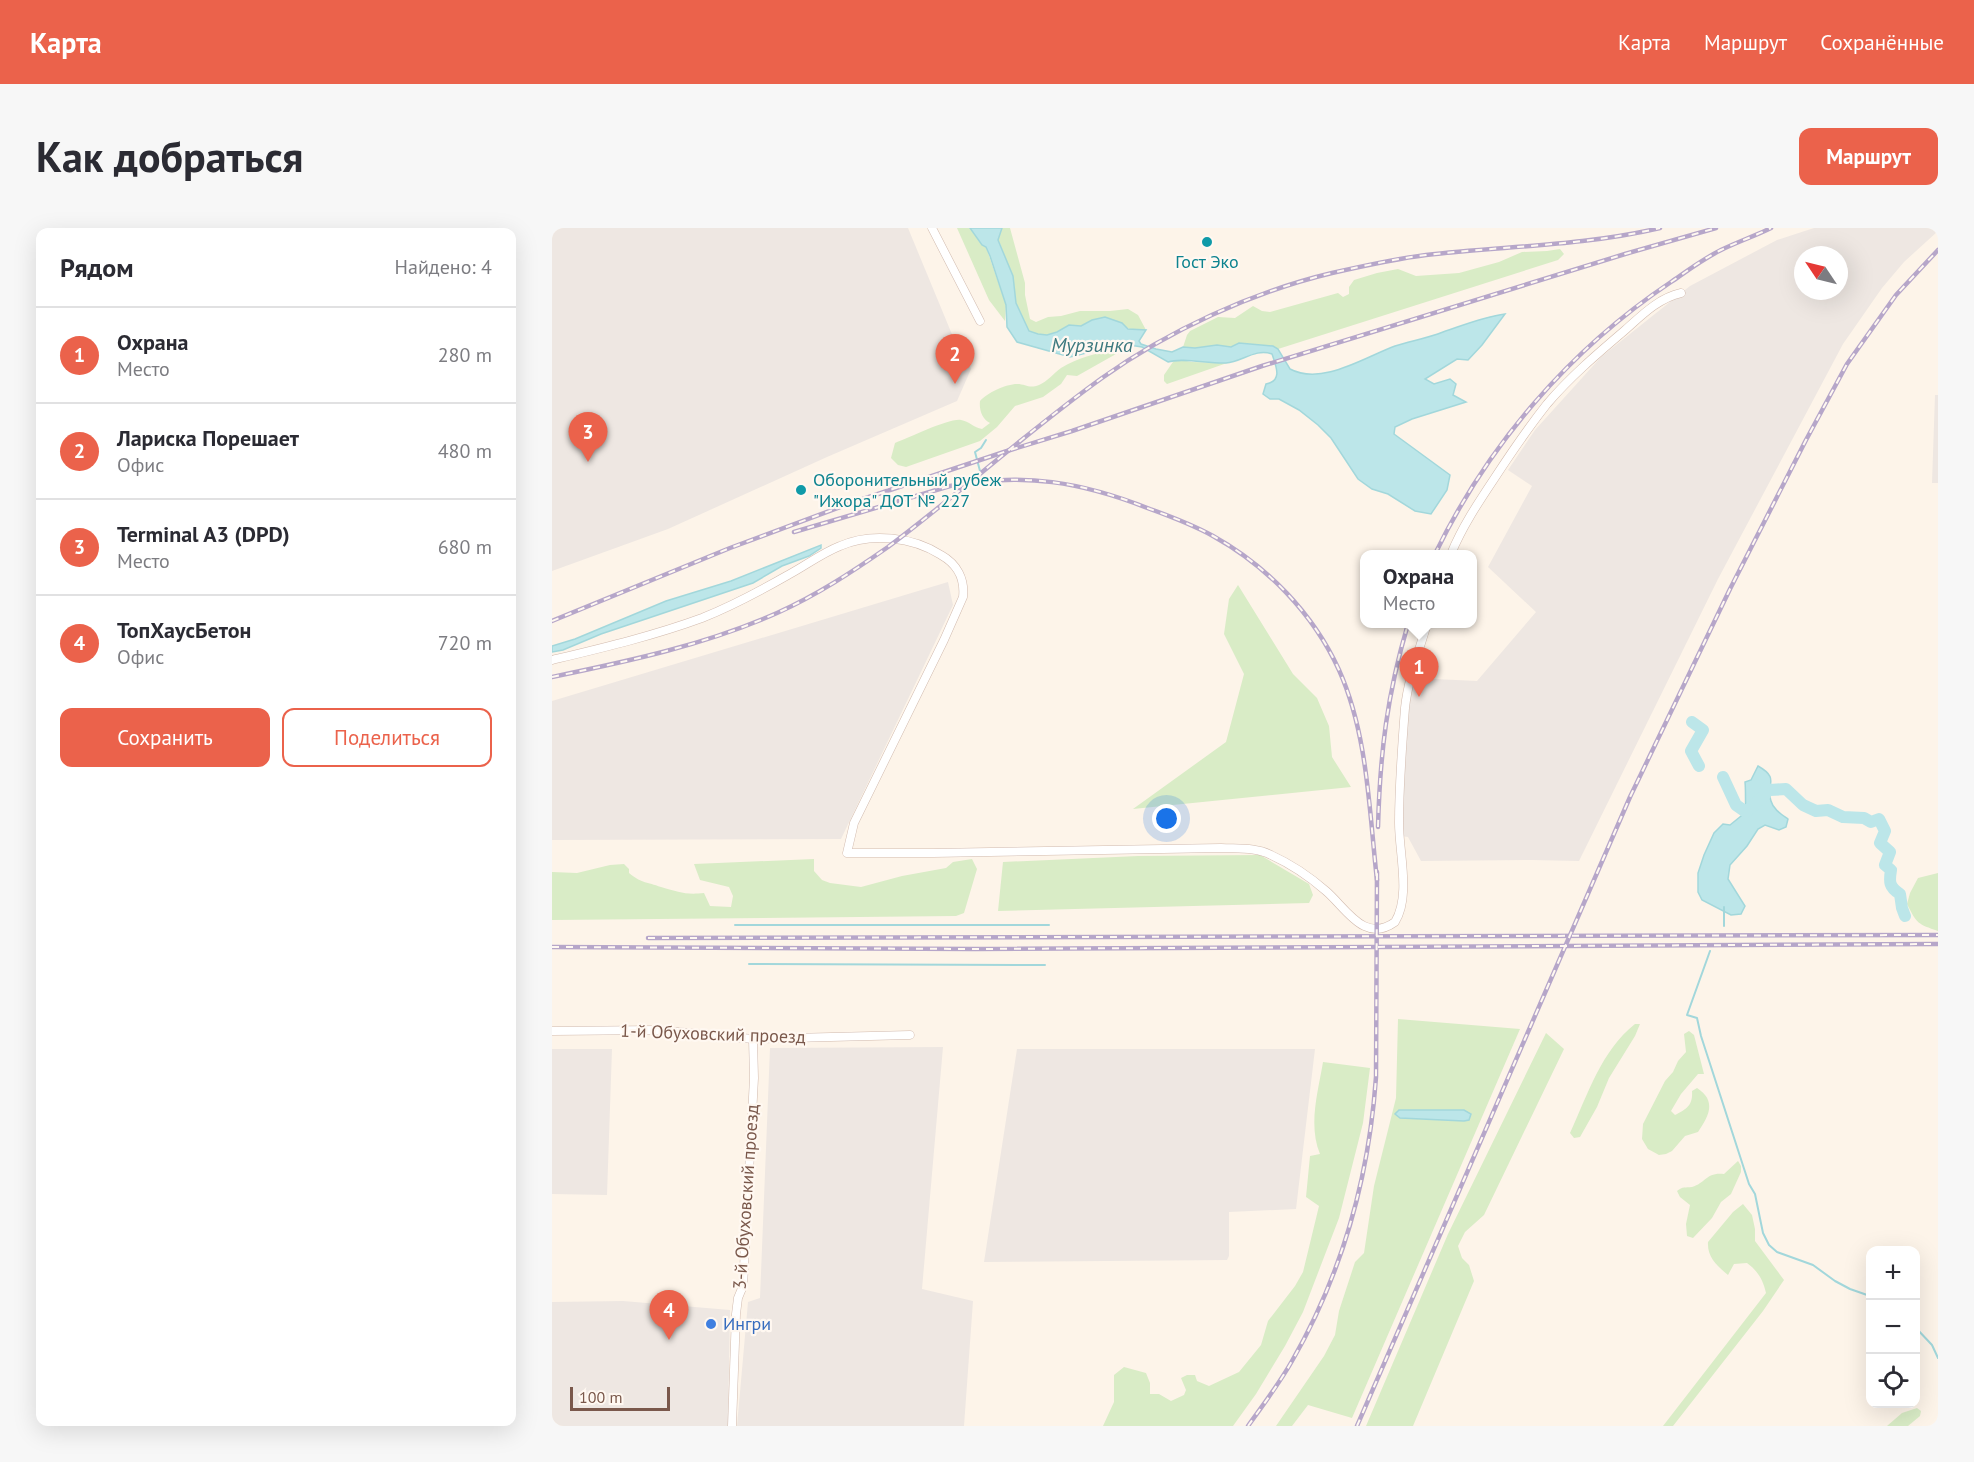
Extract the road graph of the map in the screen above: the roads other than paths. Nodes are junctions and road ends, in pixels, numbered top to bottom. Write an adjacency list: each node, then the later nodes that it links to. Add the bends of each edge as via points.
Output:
1 (932, 228): 3 (street)
2 (1681, 293): 4 (street, via 1652,307 1556,394 1474,508)
3 (980, 321)
4 (1453, 550)
5 (1426, 628): 6 (street, via 1405,710 1399,819 1403,899 1395,922 1383,928 1356,922 1314,882 1273,856 1255,850 847,853 854,823 963,597 962,577 953,565 915,543 874,538 841,545 704,617 660,633)
6 (552, 660)
7 (552, 1032): 9 (street, 1-й Обуховский проезд, via 658,1030)
8 (910, 1035): 9 (street, 1-й Обуховский проезд)
9 (753, 1039): 10 (street, 3-й Обуховский проезд, via 745,1251 736,1314)
10 (732, 1426)

